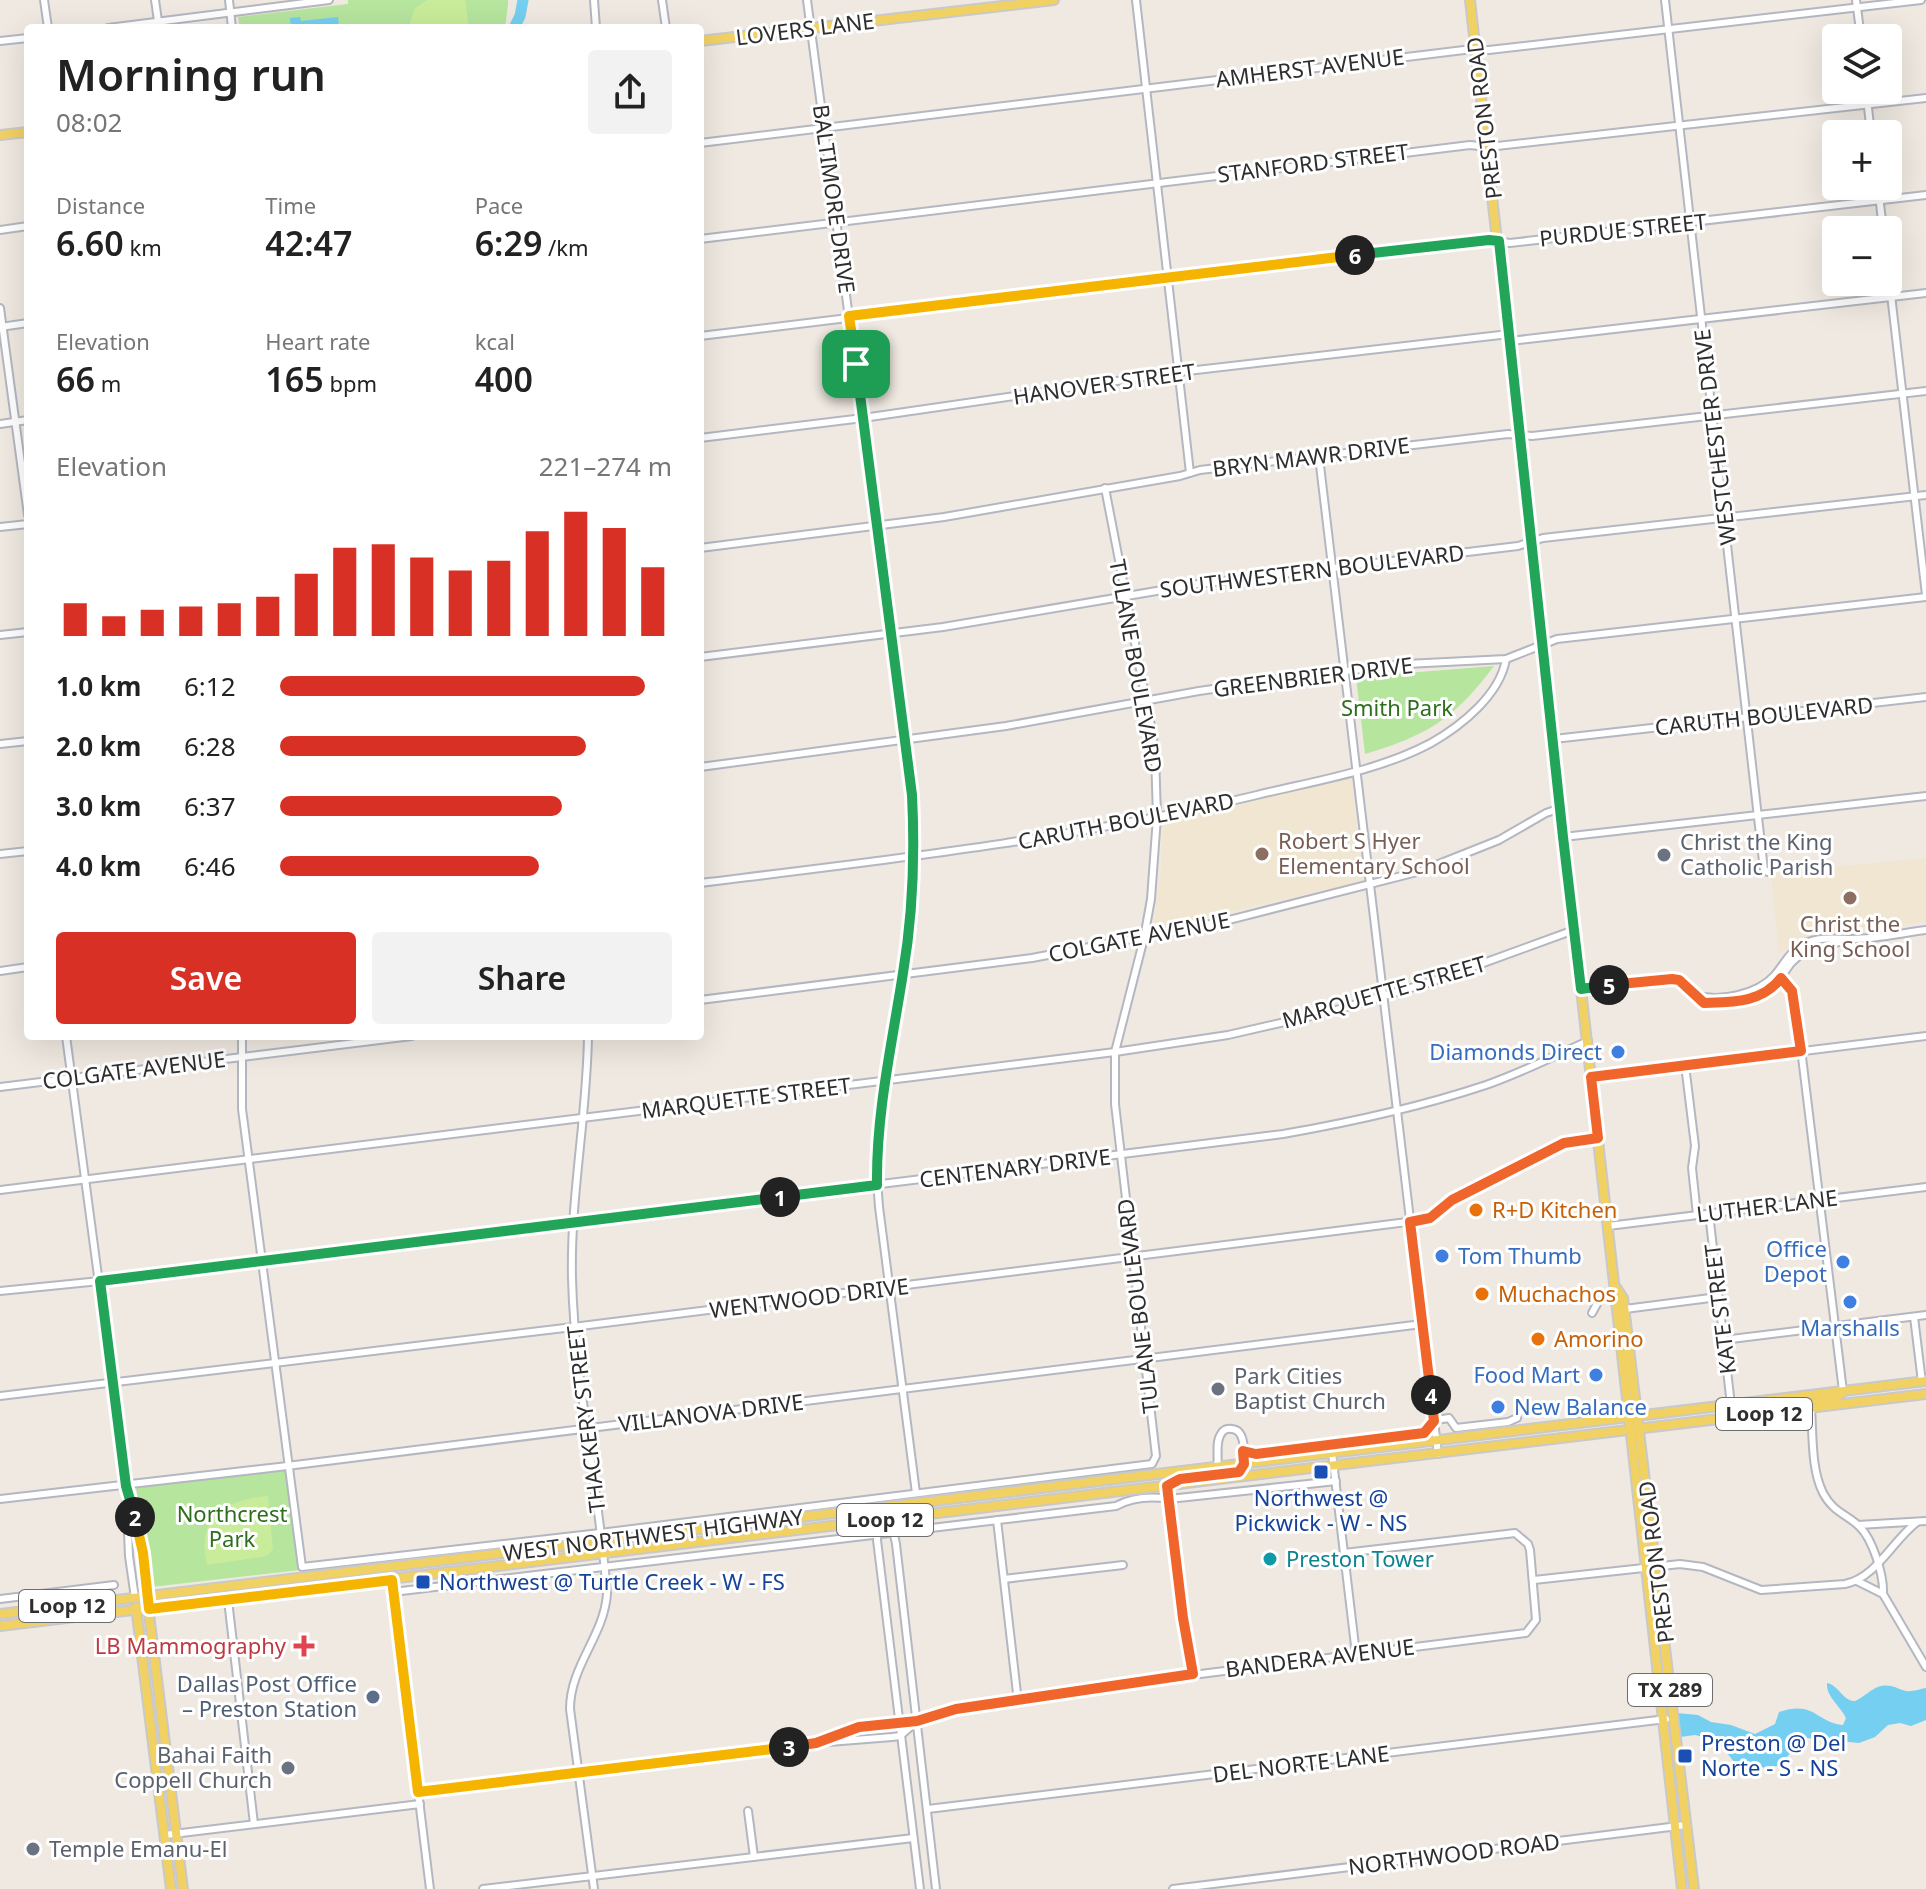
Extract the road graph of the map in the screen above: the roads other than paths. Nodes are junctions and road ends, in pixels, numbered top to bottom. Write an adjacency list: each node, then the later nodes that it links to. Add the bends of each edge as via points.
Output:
1 (44, 0): 17 (street)
2 (155, 0): 18 (street)
3 (229, 0): 16 (street)
4 (329, 0): 16 (street)
5 (594, 0): 21 (street)
6 (662, 0): 22 (street)
7 (807, 0): 24 (street, BALTIMORE DRIVE)
8 (950, 0): 15 (street)
9 (1054, 0): 15 (main road, LOVERS LANE)
10 (1136, 0): 30 (street)
11 (1470, 0): 29 (main road, PRESTON ROAD)
12 (1665, 0): 25 (street, WESTCHESTER DRIVE)
13 (1921, 0): 14 (street, AMHERST AVENUE)
14 (1857, 4): 23 (street); 25 (street, AMHERST AVENUE)
15 (951, 12): 24 (main road, LOVERS LANE)
16 (230, 13): 19 (street); 20 (street)
17 (47, 24)
18 (159, 24)
19 (165, 24)
20 (231, 24)
21 (596, 24)
22 (665, 24)
23 (1859, 24)
24 (810, 29): 28 (main road, LOVERS LANE); 35 (street, BALTIMORE DRIVE)
25 (1668, 29): 29 (street, AMHERST AVENUE); 34 (street, WESTCHESTER DRIVE)
26 (24, 38): 27 (street)
27 (0, 41)
28 (704, 41)
29 (1477, 50): 30 (street, AMHERST AVENUE); 39 (main road, PRESTON ROAD)
30 (1146, 87): 35 (street, AMHERST AVENUE); 40 (street)
31 (1926, 98): 32 (street, STANFORD STREET)
32 (1868, 105): 33 (street); 34 (street, STANFORD STREET)
33 (1870, 120)
34 (1679, 126): 39 (street, STANFORD STREET); 45 (street, WESTCHESTER DRIVE)
35 (824, 127): 38 (street, AMHERST AVENUE); 44 (street, BALTIMORE DRIVE)
36 (24, 132): 37 (main road)
37 (0, 135)
38 (704, 142)
39 (1488, 147): 40 (street, STANFORD STREET); 49 (main road, PRESTON ROAD)
40 (1157, 182): 44 (street, STANFORD STREET); 50 (street)
41 (1926, 195): 42 (street, PURDUE STREET)
42 (1880, 201): 43 (street); 45 (street, PURDUE STREET)
43 (1882, 216)
44 (837, 222): 48 (street, STANFORD STREET); 54 (street, BALTIMORE DRIVE)
45 (1690, 222): 49 (street, PURDUE STREET); 55 (street, WESTCHESTER DRIVE)
46 (24, 227): 47 (street)
47 (0, 230)
48 (704, 239)
49 (1499, 241): 50 (street, PURDUE STREET); 59 (main road, PRESTON ROAD)
50 (1168, 277): 54 (street, PURDUE STREET); 60 (street)
51 (1926, 293): 52 (street, HANOVER STREET)
52 (1891, 297): 55 (street, HANOVER STREET); 62 (street)
53 (0, 308): 57 (street)
54 (849, 316): 58 (street, PURDUE STREET); 64 (street, BALTIMORE DRIVE)
55 (1702, 320): 59 (street, HANOVER STREET); 63 (street, WESTCHESTER DRIVE)
56 (24, 323): 57 (street)
57 (1, 326): 66 (street)
58 (704, 335)
59 (1509, 337): 60 (street, HANOVER STREET); 68 (main road, PRESTON ROAD)
60 (1179, 372): 64 (street, HANOVER STREET); 71 (street)
61 (1926, 391): 62 (street, BRYN MAWR DRIVE)
62 (1902, 393): 63 (street, BRYN MAWR DRIVE); 75 (street)
63 (1713, 415): 68 (street, BRYN MAWR DRIVE); 76 (street, WESTCHESTER DRIVE)
64 (863, 418): 69 (street, HANOVER STREET); 78 (street, BALTIMORE DRIVE)
65 (24, 421): 66 (street)
66 (15, 422): 67 (street); 72 (street)
67 (0, 424)
68 (1521, 435): 70 (street, BRYN MAWR DRIVE); 80 (main road, PRESTON ROAD)
69 (704, 438)
70 (1319, 457): 71 (street, BRYN MAWR DRIVE); 82 (street)
71 (1190, 473): 73 (street, BRYN MAWR DRIVE)
72 (24, 486)
73 (1105, 488): 78 (street, BRYN MAWR DRIVE); 83 (street, TULANE BOULEVARD)
74 (1926, 495): 75 (street, SOUTHWESTERN BOULEVARD)
75 (1914, 496): 76 (street, SOUTHWESTERN BOULEVARD); 84 (street)
76 (1724, 517): 80 (street, SOUTHWESTERN BOULEVARD); 85 (street, WESTCHESTER DRIVE)
77 (24, 524): 79 (street)
78 (878, 526): 81 (street, BRYN MAWR DRIVE); 87 (street, BALTIMORE DRIVE)
79 (0, 527)
80 (1531, 542): 82 (street, SOUTHWESTERN BOULEVARD); 89 (main road, PRESTON ROAD)
81 (704, 548)
82 (1332, 568): 83 (street, SOUTHWESTERN BOULEVARD); 92 (street)
83 (1126, 594): 87 (street, SOUTHWESTERN BOULEVARD); 94 (street, TULANE BOULEVARD)
84 (1926, 596): 85 (street, GREENBRIER DRIVE)
85 (1736, 618): 89 (street, GREENBRIER DRIVE, via 1557,639); 95 (street, WESTCHESTER DRIVE)
86 (24, 632): 88 (street)
87 (891, 633): 90 (street, SOUTHWESTERN BOULEVARD); 98 (street, BALTIMORE DRIVE)
88 (0, 635)
89 (1543, 645): 91 (street, GREENBRIER DRIVE); 96 (main road, PRESTON ROAD)
90 (704, 656)
91 (1506, 659): 92 (street, GREENBRIER DRIVE); 101 (street, CARUTH BOULEVARD, via 1492,690 1450,731 1408,753)
92 (1344, 670): 94 (street, GREENBRIER DRIVE); 101 (street)
93 (1926, 697): 95 (street, CARUTH BOULEVARD)
94 (1147, 700): 98 (street, GREENBRIER DRIVE); 105 (street, TULANE BOULEVARD)
95 (1748, 717): 96 (street, CARUTH BOULEVARD); 104 (street, WESTCHESTER DRIVE)
96 (1554, 739): 103 (main road, PRESTON ROAD)
97 (24, 741): 99 (street)
98 (907, 741): 100 (street, GREENBRIER DRIVE); 109 (street, BALTIMORE DRIVE)
99 (0, 744)
100 (704, 766)
101 (1356, 770): 105 (street, CARUTH BOULEVARD); 112 (street)
102 (1926, 796): 104 (street)
103 (1561, 808): 106 (main road, PRESTON ROAD); 112 (street, COLGATE AVENUE, via 1464,856)
104 (1758, 816): 106 (street); 110 (street, WESTCHESTER DRIVE)
105 (1157, 817): 109 (street, CARUTH BOULEVARD); 115 (street, TULANE BOULEVARD)
106 (1563, 837): 113 (main road, PRESTON ROAD)
107 (24, 851): 108 (street)
108 (0, 854)
109 (913, 857): 111 (street, CARUTH BOULEVARD); 118 (street, BALTIMORE DRIVE)
110 (1768, 872)
111 (704, 883)
112 (1370, 885): 115 (street, COLGATE AVENUE); 121 (street)
113 (1574, 930): 120 (main road, PRESTON ROAD); 121 (street, MARQUETTE STREET)
114 (1926, 930): 119 (street, via 1806,944 1790,954)
115 (1144, 938): 118 (street, COLGATE AVENUE); 130 (street, TULANE BOULEVARD)
116 (24, 968): 117 (street)
117 (0, 971)
118 (903, 974): 122 (street, COLGATE AVENUE); 135 (street, BALTIMORE DRIVE)
119 (1778, 976): 120 (street, via 1759,992 1725,996 1695,995 1672,979); 129 (street, via 1792,991)
120 (1581, 989): 128 (main road, PRESTON ROAD)
121 (1383, 997): 130 (street, MARQUETTE STREET, via 1242,1032); 137 (street)
122 (704, 999)
123 (1926, 1036): 129 (street)
124 (67, 1040): 134 (street)
125 (242, 1040): 131 (street)
126 (379, 1040): 131 (street, COLGATE AVENUE)
127 (588, 1040): 138 (street, THACKERY STREET)
128 (1588, 1041): 133 (main road, PRESTON ROAD); 137 (street, CENTENARY DRIVE, via 1489,1084)
129 (1801, 1051): 132 (street); 146 (street)
130 (1115, 1052): 135 (street, MARQUETTE STREET); 140 (street, TULANE BOULEVARD)
131 (241, 1057): 134 (street, COLGATE AVENUE); 141 (street)
132 (1685, 1065): 133 (street); 148 (street, KATE STREET)
133 (1591, 1077): 139 (main road, PRESTON ROAD)
134 (72, 1078): 136 (street, COLGATE AVENUE); 142 (street)
135 (884, 1081): 138 (street, MARQUETTE STREET); 143 (street, BALTIMORE DRIVE)
136 (0, 1087)
137 (1396, 1111): 140 (street, CENTENARY DRIVE, via 1283,1134); 149 (street)
138 (584, 1118): 141 (street, MARQUETTE STREET); 150 (street, THACKERY STREET)
139 (1598, 1138): 149 (street, WENTWOOD DRIVE, via 1564,1143 1452,1200 1430,1218); 151 (main road, PRESTON ROAD)
140 (1121, 1155): 143 (street, CENTENARY DRIVE); 152 (street, TULANE BOULEVARD)
141 (248, 1160): 142 (street, MARQUETTE STREET); 153 (street)
142 (85, 1181): 145 (street, MARQUETTE STREET); 154 (street)
143 (877, 1185): 150 (street, CENTENARY DRIVE); 155 (street, BALTIMORE DRIVE)
144 (1926, 1187): 146 (street, LUTHER LANE)
145 (0, 1190)
146 (1820, 1200): 147 (street, LUTHER LANE); 168 (street)
147 (1709, 1213): 148 (street, LUTHER LANE); 159 (street, KATE STREET)
148 (1697, 1215): 151 (street, LUTHER LANE)
149 (1410, 1222): 152 (street, WENTWOOD DRIVE); 166 (street)
150 (573, 1223): 153 (street, CENTENARY DRIVE); 167 (street, THACKERY STREET)
151 (1608, 1226): 156 (main road, PRESTON ROAD)
152 (1133, 1257): 155 (street, WENTWOOD DRIVE); 170 (street, TULANE BOULEVARD)
153 (262, 1261): 154 (street, CENTENARY DRIVE); 171 (street)
154 (100, 1281): 157 (street, CENTENARY DRIVE); 173 (street)
155 (889, 1288): 167 (street, WENTWOOD DRIVE); 174 (street, BALTIMORE DRIVE)
156 (1614, 1290): 160 (main road, PRESTON ROAD); 162 (main road, PRESTON ROAD)
157 (0, 1291)
158 (1593, 1296): 163 (street, via 1597,1304)
159 (1718, 1297): 161 (street); 169 (street, KATE STREET)
160 (1623, 1298): 161 (street); 162 (main road, PRESTON ROAD)
161 (1636, 1307): 162 (street)
162 (1620, 1310): 181 (main road, PRESTON ROAD); 182 (main road, PRESTON ROAD)
163 (1592, 1313)
164 (1926, 1315): 165 (street)
165 (1914, 1317): 168 (street); 172 (street)
166 (1422, 1324): 170 (street, VILLANOVA DRIVE); 184 (street)
167 (573, 1327): 171 (street, WENTWOOD DRIVE); 185 (street, THACKERY STREET)
168 (1836, 1327): 169 (street); 175 (street)
169 (1723, 1340): 178 (street, KATE STREET)
170 (1144, 1359): 174 (street, VILLANOVA DRIVE); 199 (street, TULANE BOULEVARD, via 1156,1456 1149,1466)
171 (274, 1364): 173 (street, WENTWOOD DRIVE); 193 (street)
172 (1924, 1381): 175 (main road, WEST NORTHWEST HIGHWAY / Loop 12)
173 (113, 1384): 177 (street, WENTWOOD DRIVE); 197 (street)
174 (903, 1389): 185 (street, VILLANOVA DRIVE); 199 (street, BALTIMORE DRIVE)
175 (1843, 1391): 178 (main road, WEST NORTHWEST HIGHWAY / Loop 12); 180 (main road, via 1835,1399 1788,1405)
176 (1926, 1394): 179 (main road, WEST NORTHWEST HIGHWAY / Loop 12)
177 (0, 1396)
178 (1731, 1405): 181 (main road, WEST NORTHWEST HIGHWAY / Loop 12)
179 (1811, 1408): 180 (main road, WEST NORTHWEST HIGHWAY / Loop 12); 208 (street, via 1820,1486 1834,1508)
180 (1778, 1412): 186 (main road, WEST NORTHWEST HIGHWAY / Loop 12)
181 (1639, 1415): 182 (main road, WEST NORTHWEST HIGHWAY / Loop 12); 186 (main road, PRESTON ROAD / TX 289)
182 (1628, 1417): 187 (main road, PRESTON ROAD / TX 289); 188 (main road, WEST NORTHWEST HIGHWAY / Loop 12)
183 (1517, 1418): 184 (street, via 1460,1428 1449,1418)
184 (1434, 1421): 188 (street); 189 (street, via 1422,1434 1256,1454)
185 (586, 1428): 193 (street, VILLANOVA DRIVE); 211 (street, THACKERY STREET)
186 (1640, 1429): 187 (main road, WEST NORTHWEST HIGHWAY / Loop 12); 216 (main road, PRESTON ROAD / TX 289)
187 (1629, 1430): 191 (main road, WEST NORTHWEST HIGHWAY / Loop 12); 219 (main road, PRESTON ROAD / TX 289)
188 (1436, 1440): 190 (main road, WEST NORTHWEST HIGHWAY / Loop 12); 191 (street)
189 (1243, 1451): 192 (street); 195 (street, via 1241,1434 1224,1431)
190 (1332, 1453): 192 (main road, WEST NORTHWEST HIGHWAY / Loop 12); 194 (street)
191 (1438, 1454): 194 (main road, WEST NORTHWEST HIGHWAY / Loop 12)
192 (1244, 1464): 195 (main road, WEST NORTHWEST HIGHWAY / Loop 12); 198 (main road, via 1239,1472 1180,1479)
193 (288, 1466): 197 (street, VILLANOVA DRIVE); 211 (street, via 302,1567)
194 (1334, 1466): 196 (street); 198 (main road, WEST NORTHWEST HIGHWAY / Loop 12)
195 (1217, 1467): 202 (main road, WEST NORTHWEST HIGHWAY / Loop 12)
196 (1336, 1481): 201 (street); 212 (street)
197 (126, 1486): 200 (street, VILLANOVA DRIVE); 227 (street, via 143,1553); 228 (street)
198 (1168, 1486): 201 (street); 203 (main road, WEST NORTHWEST HIGHWAY / Loop 12)
199 (916, 1493): 211 (street)
200 (0, 1499)
201 (1169, 1499): 204 (street); 237 (street)
202 (883, 1507): 203 (street); 205 (street); 211 (main road, WEST NORTHWEST HIGHWAY / Loop 12)
203 (891, 1519): 205 (main road, WEST NORTHWEST HIGHWAY / Loop 12); 209 (street)
204 (997, 1520): 209 (street); 220 (street)
205 (878, 1521): 210 (street); 213 (main road, WEST NORTHWEST HIGHWAY / Loop 12)
206 (1926, 1521): 207 (street)
207 (1917, 1522): 208 (street); 214 (street)
208 (1858, 1525): 214 (street)
209 (894, 1531): 210 (street); 243 (street)
210 (877, 1534): 218 (street); 244 (street)
211 (600, 1537): 213 (street, THACKERY STREET); 217 (main road, WEST NORTHWEST HIGHWAY / Loop 12)
212 (1344, 1553): 222 (street, via 1515,1533 1528,1544); 235 (street)
213 (602, 1554): 218 (street, THACKERY STREET); 221 (main road, WEST NORTHWEST HIGHWAY / Loop 12)
214 (1877, 1564): 223 (street); 226 (street)
215 (1123, 1565): 220 (street)
216 (1656, 1565): 219 (street); 223 (street, via 1703,1567 1761,1590); 241 (main road, PRESTON ROAD / TX 289)
217 (391, 1566): 221 (main road); 227 (main road, WEST NORTHWEST HIGHWAY / Loop 12)
218 (604, 1567): 225 (street); 248 (street, THACKERY STREET, via 603,1619 570,1698)
219 (1644, 1567): 222 (street); 242 (main road, PRESTON ROAD / TX 289)
220 (1004, 1579): 240 (street)
221 (392, 1580): 225 (street); 230 (main road, WEST NORTHWEST HIGHWAY / Loop 12)
222 (1534, 1580): 235 (street, BANDERA AVENUE, via 1537,1614 1526,1633)
223 (1857, 1581): 226 (street)
224 (114, 1585): 229 (street)
225 (393, 1592): 250 (street)
226 (1883, 1594): 236 (street)
227 (147, 1597): 228 (main road, WEST NORTHWEST HIGHWAY / Loop 12); 231 (main road)
228 (135, 1598): 232 (main road); 233 (main road, WEST NORTHWEST HIGHWAY / Loop 12)
229 (0, 1599)
230 (228, 1600): 231 (main road, WEST NORTHWEST HIGHWAY / Loop 12); 254 (street)
231 (149, 1609): 232 (main road, WEST NORTHWEST HIGHWAY / Loop 12); 238 (main road)
232 (136, 1610): 234 (main road, WEST NORTHWEST HIGHWAY / Loop 12); 239 (main road)
233 (0, 1614)
234 (0, 1626)
235 (1356, 1654): 237 (street, BANDERA AVENUE)
236 (1926, 1667)
237 (1193, 1674): 240 (street, BANDERA AVENUE)
238 (159, 1700): 239 (main road); 247 (main road)
239 (148, 1701): 249 (main road)
240 (1018, 1702): 243 (street, BANDERA AVENUE, via 956,1709)
241 (1674, 1718): 242 (street, DEL NORTE LANE); 255 (main road, PRESTON ROAD / TX 289)
242 (1662, 1719): 252 (street, DEL NORTE LANE); 256 (main road, PRESTON ROAD / TX 289)
243 (917, 1721): 244 (street, BANDERA AVENUE); 245 (street, BANDERA AVENUE); 252 (street)
244 (899, 1722): 245 (street); 246 (street, BANDERA AVENUE, via 859,1727)
245 (900, 1736): 246 (street, BANDERA AVENUE); 259 (street)
246 (816, 1743): 248 (street, BANDERA AVENUE)
247 (169, 1772): 249 (main road); 257 (main road)
248 (579, 1773): 250 (street, BANDERA AVENUE); 261 (street, THACKERY STREET)
249 (156, 1774): 258 (main road)
250 (418, 1792): 251 (street)
251 (420, 1804): 254 (street); 266 (street)
252 (928, 1809): 262 (street)
253 (748, 1811): 260 (street)
254 (254, 1824): 257 (street)
255 (1686, 1825): 256 (street, NORTHWOOD ROAD); 271 (main road, PRESTON ROAD / TX 289)
256 (1675, 1826): 269 (street, NORTHWOOD ROAD); 270 (main road, PRESTON ROAD / TX 289)
257 (176, 1834): 258 (street); 265 (main road)
258 (165, 1835): 264 (main road)
259 (913, 1838): 260 (street); 263 (street)
260 (754, 1857): 261 (street)
261 (592, 1877): 267 (street); 268 (street, THACKERY STREET)
262 (936, 1887): 263 (street)
263 (919, 1888)
264 (171, 1889)
265 (183, 1889)
266 (430, 1889)
267 (483, 1889)
268 (594, 1889)
269 (1173, 1889)
270 (1682, 1889)
271 (1694, 1889)

